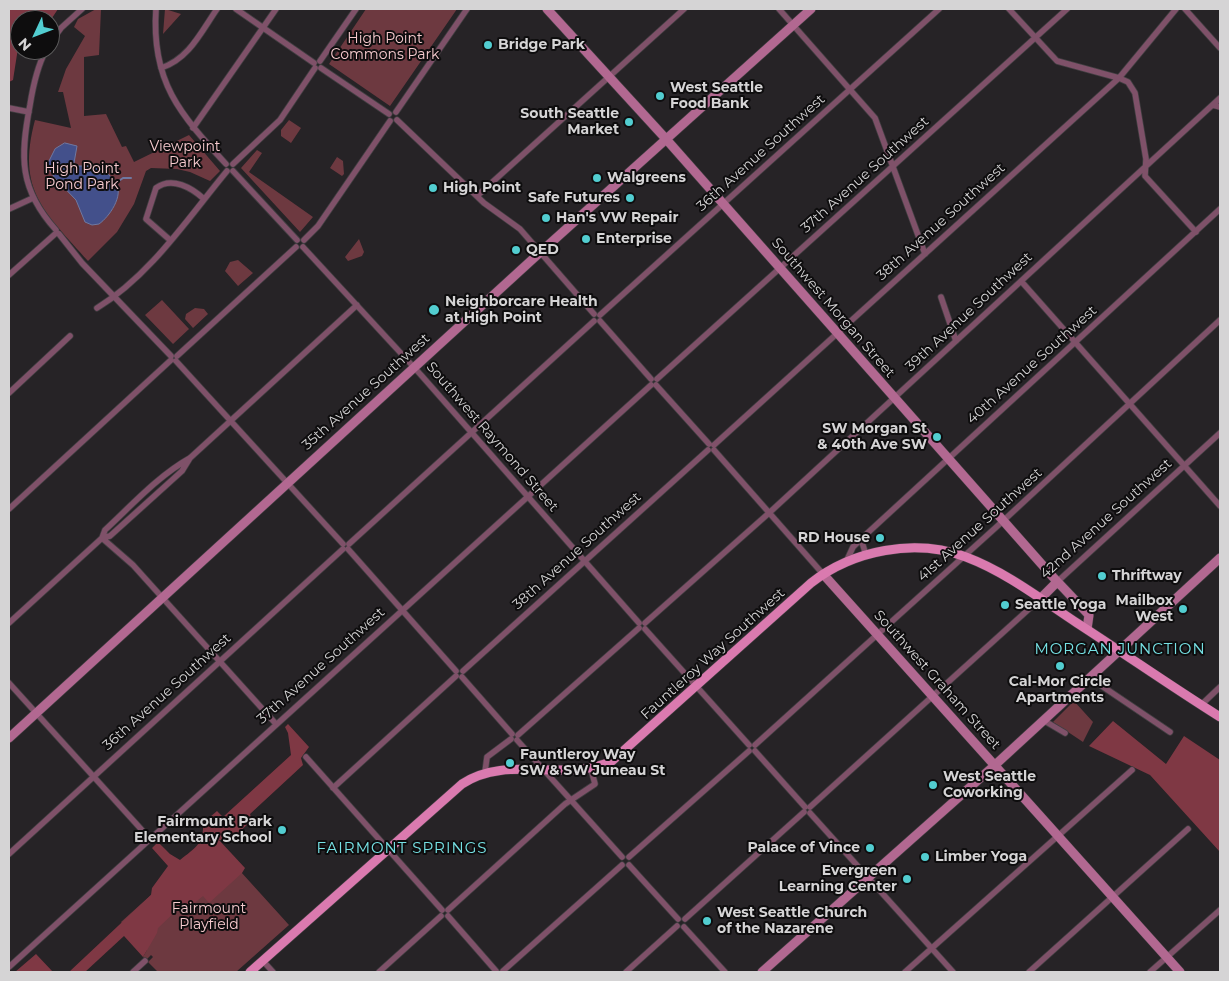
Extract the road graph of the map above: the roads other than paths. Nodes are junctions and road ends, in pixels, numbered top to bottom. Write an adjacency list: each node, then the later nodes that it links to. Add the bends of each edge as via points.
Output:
1 (82, 9): 19 (street)
2 (156, 9): 24 (street, Southwest Raymond Street)
3 (217, 9): 24 (street, via 182,58)
4 (236, 9): 18 (street)
5 (276, 9): 18 (street)
6 (356, 9): 23 (street)
7 (467, 9): 33 (street)
8 (684, 9): 25 (street)
9 (779, 9): 17 (street)
10 (810, 9): 17 (main road, 35th Avenue Southwest)
11 (940, 9): 27 (street, 36th Avenue Southwest)
12 (1009, 9): 20 (street)
13 (1067, 9): 20 (street, 37th Avenue Southwest)
14 (1176, 9): 26 (street, 38th Avenue Southwest)
15 (1186, 9): 21 (street)
16 (553, 11): 25 (main road, Southwest Morgan Street)
17 (793, 24): 27 (street); 37 (main road, 35th Avenue Southwest)
18 (264, 27): 23 (street); 36 (street)
19 (60, 29)
20 (1035, 38): 26 (street, via 1057,61); 38 (street, 37th Avenue Southwest)
21 (1220, 48)
22 (42, 60): 32 (street)
23 (318, 65): 34 (street); 39 (street, via 280,120)
24 (161, 68): 36 (street, Southwest Raymond Street, via 174,99)
25 (609, 76): 37 (main road, Southwest Morgan Street); 41 (street)
26 (1119, 78): 40 (street, via 1128,82 1135,93 1146,159); 52 (street, 38th Avenue Southwest)
27 (851, 89): 38 (street, via 877,121); 44 (street, 36th Avenue Southwest)
28 (1220, 98): 29 (street, 39th Avenue Southwest)
29 (1213, 105): 30 (street); 40 (street, 39th Avenue Southwest)
30 (1220, 107)
31 (9, 108): 32 (street)
32 (28, 112): 42 (street, via 22,155)
33 (396, 112): 34 (street); 35 (street)
34 (389, 114): 35 (street)
35 (393, 120): 41 (street, Southwest Graham Street); 50 (street, via 318,226)
36 (193, 128): 39 (street, Southwest Raymond Street)
37 (666, 139): 44 (main road, Southwest Morgan Street); 51 (main road, 35th Avenue Southwest)
38 (894, 165): 52 (street); 53 (street, 37th Avenue Southwest)
39 (230, 167): 43 (street); 50 (street, Southwest Raymond Street)
40 (1144, 167): 47 (street, via 1145,176); 55 (street, 39th Avenue Southwest)
41 (477, 196): 51 (street, Southwest Graham Street, via 520,229)
42 (33, 198): 45 (street); 48 (street)
43 (204, 199): 49 (street); 49 (street, via 188,186 164,184 156,188 146,219)
44 (723, 204): 53 (main road, Southwest Morgan Street); 60 (street, 36th Avenue Southwest)
45 (9, 209)
46 (1220, 209): 47 (street, 40th Avenue Southwest)
47 (1196, 232): 65 (street, 40th Avenue Southwest)
48 (57, 233): 54 (street); 56 (street)
49 (170, 240): 56 (street)
50 (300, 244): 58 (street, Southwest Raymond Street); 66 (street)
51 (540, 252): 60 (street, Southwest Graham Street); 67 (main road, 35th Avenue Southwest)
52 (925, 254): 62 (street, 38th Avenue Southwest)
53 (780, 268): 62 (main road, Southwest Morgan Street); 68 (street, 37th Avenue Southwest)
54 (9, 275)
55 (1021, 281): 64 (street, 39th Avenue Southwest); 65 (street)
56 (114, 296): 59 (street); 66 (street)
57 (941, 297): 64 (street)
58 (357, 305): 67 (street, Southwest Raymond Street); 72 (street)
59 (97, 308)
60 (597, 318): 68 (street, Southwest Graham Street); 73 (street, 36th Avenue Southwest)
61 (1220, 321): 71 (street, 41st Avenue Southwest)
62 (837, 334): 70 (main road, Southwest Morgan Street); 75 (street, 38th Avenue Southwest)
63 (70, 336): 69 (street)
64 (956, 341): 70 (street, 39th Avenue Southwest)
65 (1075, 342): 71 (street); 76 (street, 40th Avenue Southwest)
66 (174, 358): 72 (street); 81 (street)
67 (414, 367): 73 (street, Southwest Raymond Street); 78 (main road, 35th Avenue Southwest)
68 (654, 382): 75 (street, Southwest Graham Street); 79 (street, 37th Avenue Southwest)
69 (9, 393)
70 (894, 399): 76 (main road, Southwest Morgan Street); 82 (street, 39th Avenue Southwest)
71 (1130, 404): 77 (street); 83 (street, 41st Avenue Southwest)
72 (230, 420): 78 (street); 84 (street, via 190,458 150,488 105,530)
73 (471, 432): 79 (street, Southwest Raymond Street); 86 (street, 36th Avenue Southwest)
74 (1220, 433): 77 (street, 42nd Avenue Southwest)
75 (711, 447): 82 (street, Southwest Graham Street); 91 (street, 38th Avenue Southwest)
76 (948, 458): 83 (main road, Southwest Morgan Street); 85 (street, 40th Avenue Southwest)
77 (1185, 466): 80 (street); 93 (street, 42nd Avenue Southwest)
78 (288, 482): 86 (street); 94 (main road, 35th Avenue Southwest)
79 (528, 496): 91 (street, Southwest Raymond Street); 96 (street, 37th Avenue Southwest)
80 (1220, 506)
81 (9, 509)
82 (769, 513): 92 (street, Southwest Graham Street); 98 (street, 39th Avenue Southwest)
83 (1003, 521): 88 (street, 41st Avenue Southwest); 93 (main road, Southwest Morgan Street)
84 (102, 538): 94 (street); 97 (street)
85 (861, 539): 87 (street); 90 (street, 40th Avenue Southwest)
86 (346, 546): 96 (street); 102 (street, 36th Avenue Southwest)
87 (866, 555): 88 (main road, Fauntleroy Way Southwest, via 923,549); 90 (main road, Fauntleroy Way Southwest)
88 (964, 556): 95 (main road, Fauntleroy Way Southwest, via 1003,575); 100 (street, 41st Avenue Southwest)
89 (1220, 558): 101 (main road)
90 (847, 560): 92 (main road, Fauntleroy Way Southwest)
91 (585, 561): 98 (street, Southwest Raymond Street); 103 (street, 38th Avenue Southwest)
92 (823, 574): 100 (main road, Southwest Graham Street); 106 (main road, Fauntleroy Way Southwest)
93 (1058, 582): 95 (main road, 42nd Avenue Southwest); 99 (main road, Southwest Morgan Street, via 1087,611)
94 (162, 596): 102 (street); 110 (main road, 35th Avenue Southwest)
95 (1040, 599): 99 (main road, Fauntleroy Way Southwest); 108 (street, 42nd Avenue Southwest)
96 (402, 610): 103 (street); 113 (street, 37th Avenue Southwest)
97 (9, 623)
98 (642, 626): 106 (street, Southwest Raymond Street); 116 (street, 39th Avenue Southwest)
99 (1086, 629): 101 (main road, Fauntleroy Way Southwest)
100 (878, 635): 108 (main road, Southwest Graham Street); 118 (street, 41st Avenue Southwest)
101 (1120, 650): 104 (main road); 109 (main road, Fauntleroy Way Southwest)
102 (219, 661): 113 (street); 125 (street, 36th Avenue Southwest)
103 (459, 674): 116 (street); 126 (street, 38th Avenue Southwest)
104 (1090, 678): 112 (main road); 114 (street)
105 (9, 683): 110 (street)
106 (696, 687): 118 (street, Southwest Raymond Street); 121 (main road, Fauntleroy Way Southwest, via 622,754)
107 (1220, 688): 109 (street)
108 (933, 697): 120 (main road, Southwest Graham Street); 128 (street, 42nd Avenue Southwest)
109 (1201, 705): 111 (main road, Fauntleroy Way Southwest)
110 (36, 713): 117 (main road, 35th Avenue Southwest); 125 (street)
111 (1220, 717)
112 (1043, 720): 115 (street); 120 (main road)
113 (276, 724): 131 (street, 37th Avenue Southwest)
114 (1170, 732)
115 (1065, 733)
116 (514, 737): 122 (street); 124 (street, 39th Avenue Southwest, via 488,757)
117 (9, 738)
118 (752, 748): 128 (street, Southwest Raymond Street); 135 (street, 41st Avenue Southwest)
119 (306, 757): 126 (street)
120 (995, 765): 130 (main road, Southwest Graham Street); 138 (main road)
121 (591, 769): 122 (main road, Fauntleroy Way Southwest); 127 (street, via 595,784)
122 (544, 770): 124 (main road, Fauntleroy Way Southwest); 127 (street)
123 (1132, 770): 130 (street)
124 (485, 772): 132 (main road, Fauntleroy Way Southwest, via 452,791)
125 (93, 776): 131 (street); 133 (street, 36th Avenue Southwest)
126 (333, 788): 132 (street)
127 (572, 800): 134 (street); 141 (street)
128 (807, 810): 138 (street, Southwest Raymond Street); 142 (street, 42nd Avenue Southwest)
129 (1188, 829): 139 (street)
130 (1057, 836): 139 (main road, Southwest Graham Street); 145 (street)
131 (150, 838): 149 (street, 37th Avenue Southwest)
132 (388, 849): 141 (street); 148 (main road, Fauntleroy Way Southwest)
133 (9, 854)
134 (622, 857): 135 (street); 136 (street)
135 (630, 858): 137 (street)
136 (622, 865): 137 (street); 155 (street)
137 (629, 865): 143 (street)
138 (868, 878): 145 (street, Southwest Raymond Street); 158 (main road)
139 (1112, 897): 146 (main road, Southwest Graham Street); 161 (street)
140 (1220, 910): 146 (street)
141 (445, 913): 153 (street); 154 (street)
142 (685, 919): 143 (street); 144 (street)
143 (677, 922): 144 (street); 156 (street)
144 (684, 927): 157 (street)
145 (931, 948): 159 (street); 160 (street, Southwest Raymond Street)
146 (1167, 958): 162 (street); 163 (main road, Southwest Graham Street)
147 (145, 961): 150 (street)
148 (263, 961): 151 (main road, Fauntleroy Way Southwest); 152 (street)
149 (9, 967)
150 (133, 972)
151 (250, 972)
152 (273, 972)
153 (379, 972)
154 (496, 972): 155 (street)
155 (504, 972)
156 (626, 972)
157 (725, 972)
158 (762, 972)
159 (905, 972)
160 (953, 972)
161 (1028, 972)
162 (1150, 972)
163 (1180, 972)

